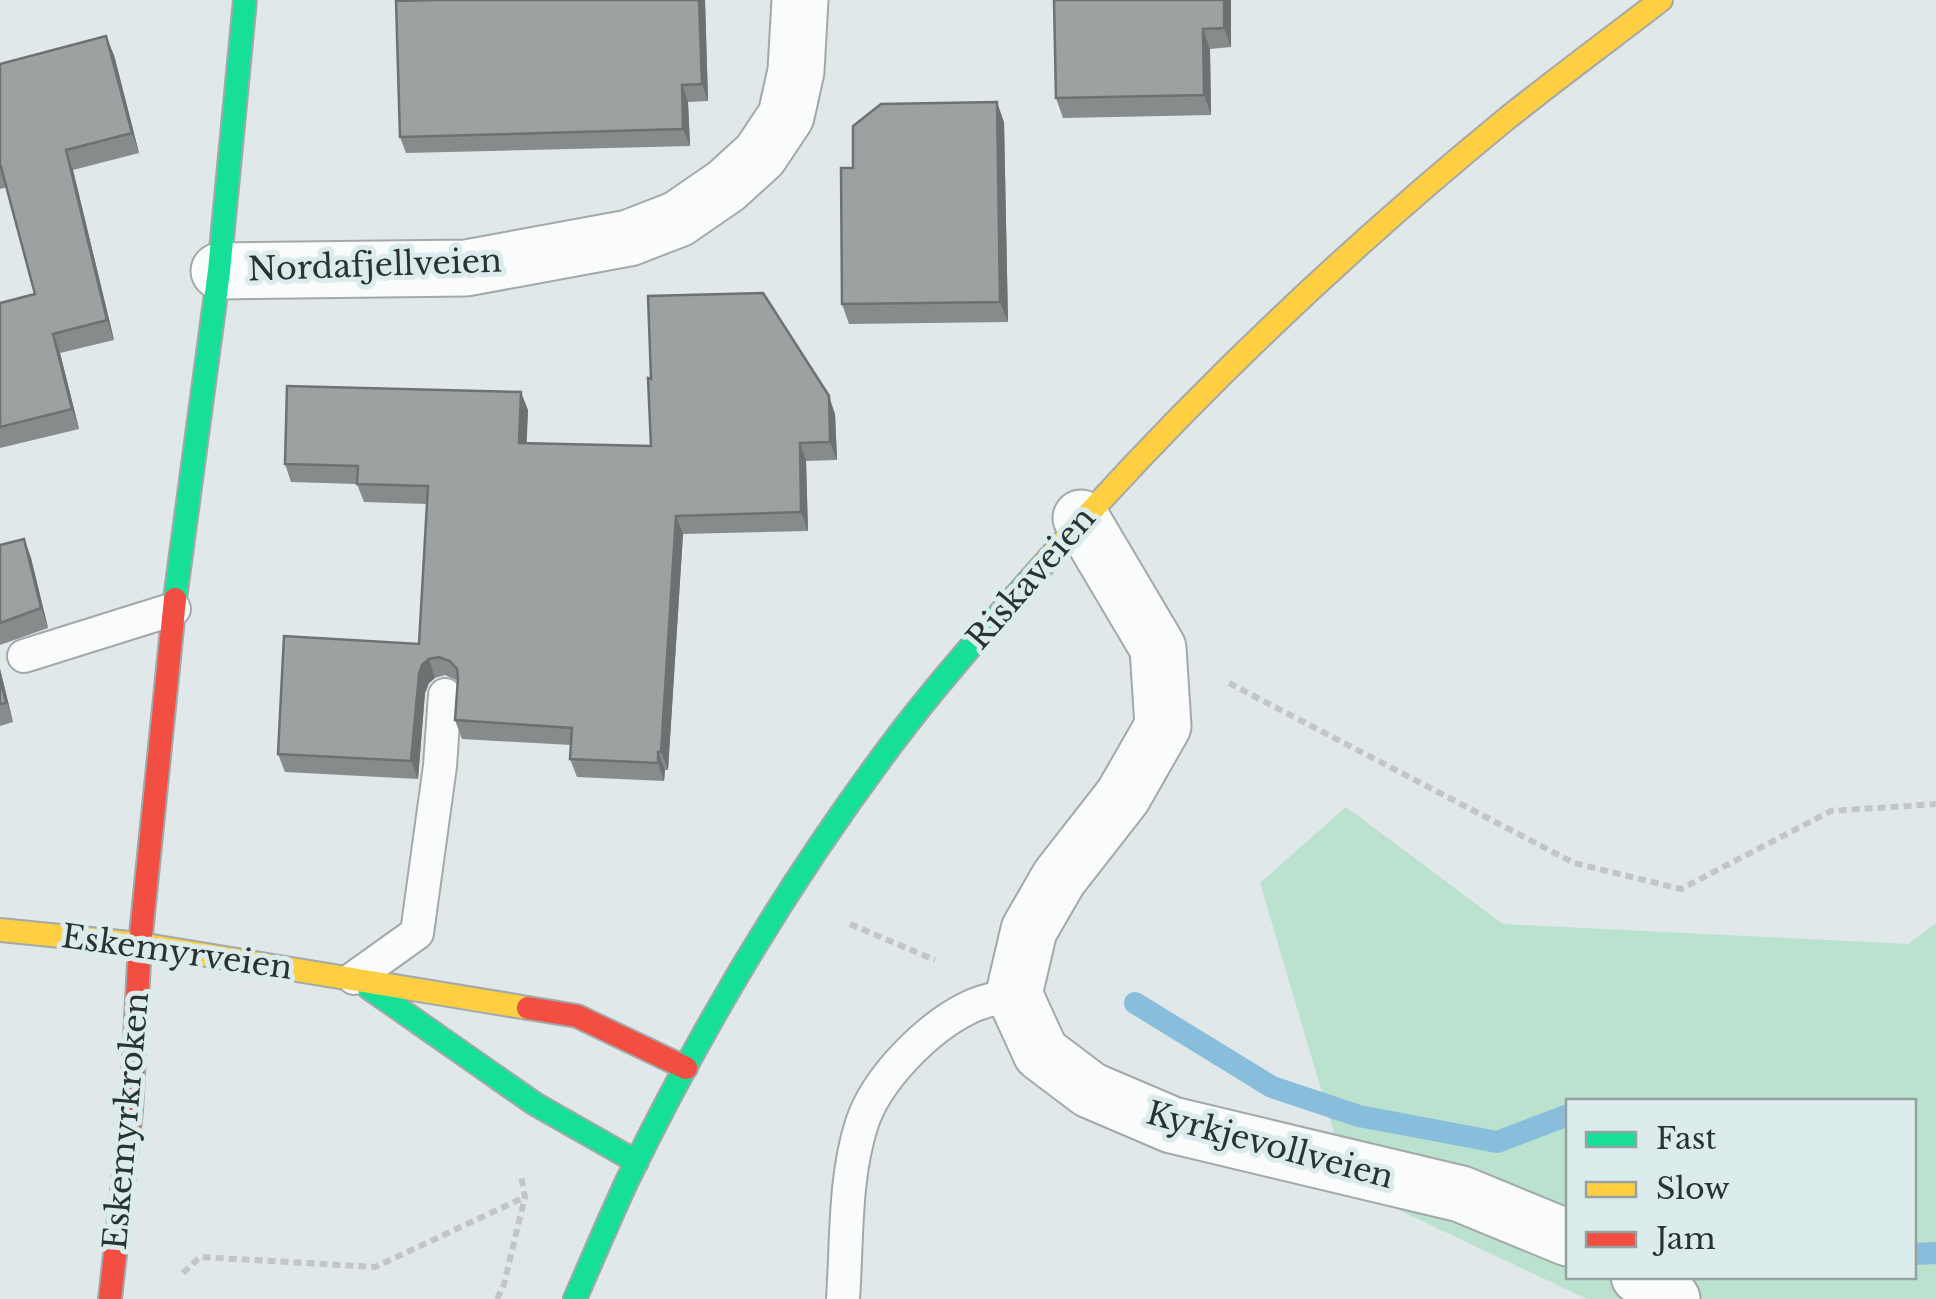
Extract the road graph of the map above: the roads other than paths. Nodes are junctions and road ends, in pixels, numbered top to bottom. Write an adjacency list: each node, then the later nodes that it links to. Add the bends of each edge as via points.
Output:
1 (244, 0): 4 (street, Nordafjellveien)
2 (800, 0): 4 (street, Nordafjellveien, via 786,116 760,155 678,219 629,238 466,268)
3 (1660, 0): 5 (street, Riskaveien, via 1486,137 1286,312)
4 (219, 270): 6 (street, Nordafjellveien)
5 (1081, 518): 12 (street, via 1158,648 1163,726 1029,930); 13 (street, Riskaveien, via 893,742 788,896)
6 (174, 610): 7 (lane); 10 (street, Nordafjellveien)
7 (24, 656)
8 (446, 695): 11 (lane, via 417,933)
9 (0, 930): 10 (street, Eskemyrveien)
10 (140, 944): 11 (street, Eskemyrveien); 17 (street, Eskemyrkroken, via 132,1111)
11 (354, 978): 13 (street, Eskemyrveien, via 577,1016); 14 (street, Eskemyrveien, via 535,1104)
12 (1014, 994): 15 (street, Kyrkjevollveien, via 1041,1053 1090,1090 1172,1125 1461,1194); 19 (lane, via 948,1019 897,1066 873,1100 856,1147)
13 (686, 1068): 14 (street, Riskaveien)
14 (636, 1162): 18 (street, Riskaveien)
15 (1566, 1237)
16 (1643, 1279): 20 (street)
17 (110, 1299)
18 (575, 1299)
19 (843, 1299)
20 (1672, 1299)

